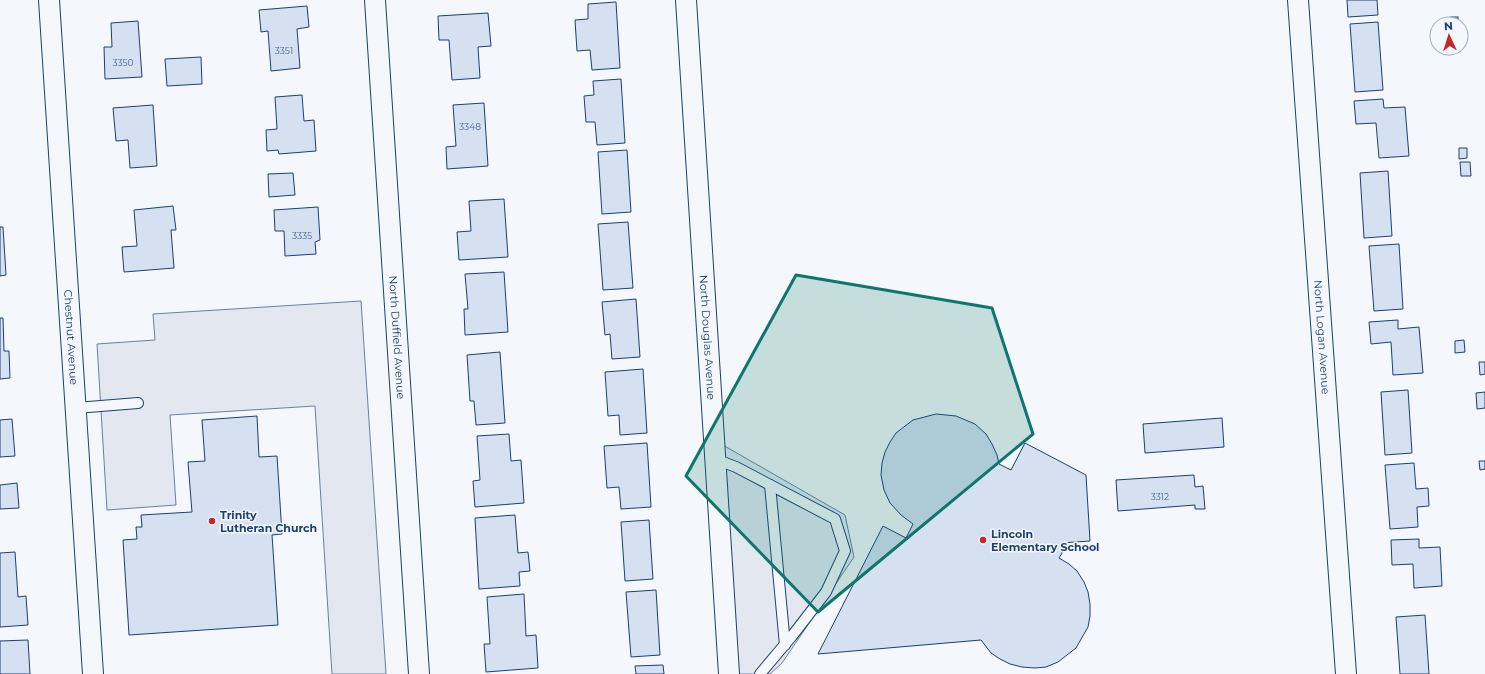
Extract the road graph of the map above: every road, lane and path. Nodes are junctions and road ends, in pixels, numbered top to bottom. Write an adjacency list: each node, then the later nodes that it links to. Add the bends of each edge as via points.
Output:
1 (49, 0): 6 (street, Chestnut Avenue)
2 (375, 0): 11 (street, North Duffield Avenue)
3 (686, 0): 7 (street, North Douglas Avenue)
4 (1298, 0): 14 (street, North Logan Avenue)
5 (138, 403): 6 (lane)
6 (76, 408): 10 (street, Chestnut Avenue)
7 (715, 458): 8 (lane); 12 (street, North Douglas Avenue)
8 (770, 485): 9 (lane); 9 (lane, via 835,519 845,551 826,592)
9 (785, 645): 13 (lane)
10 (93, 674)
11 (419, 674)
12 (729, 674)
13 (760, 674)
14 (1346, 674)

